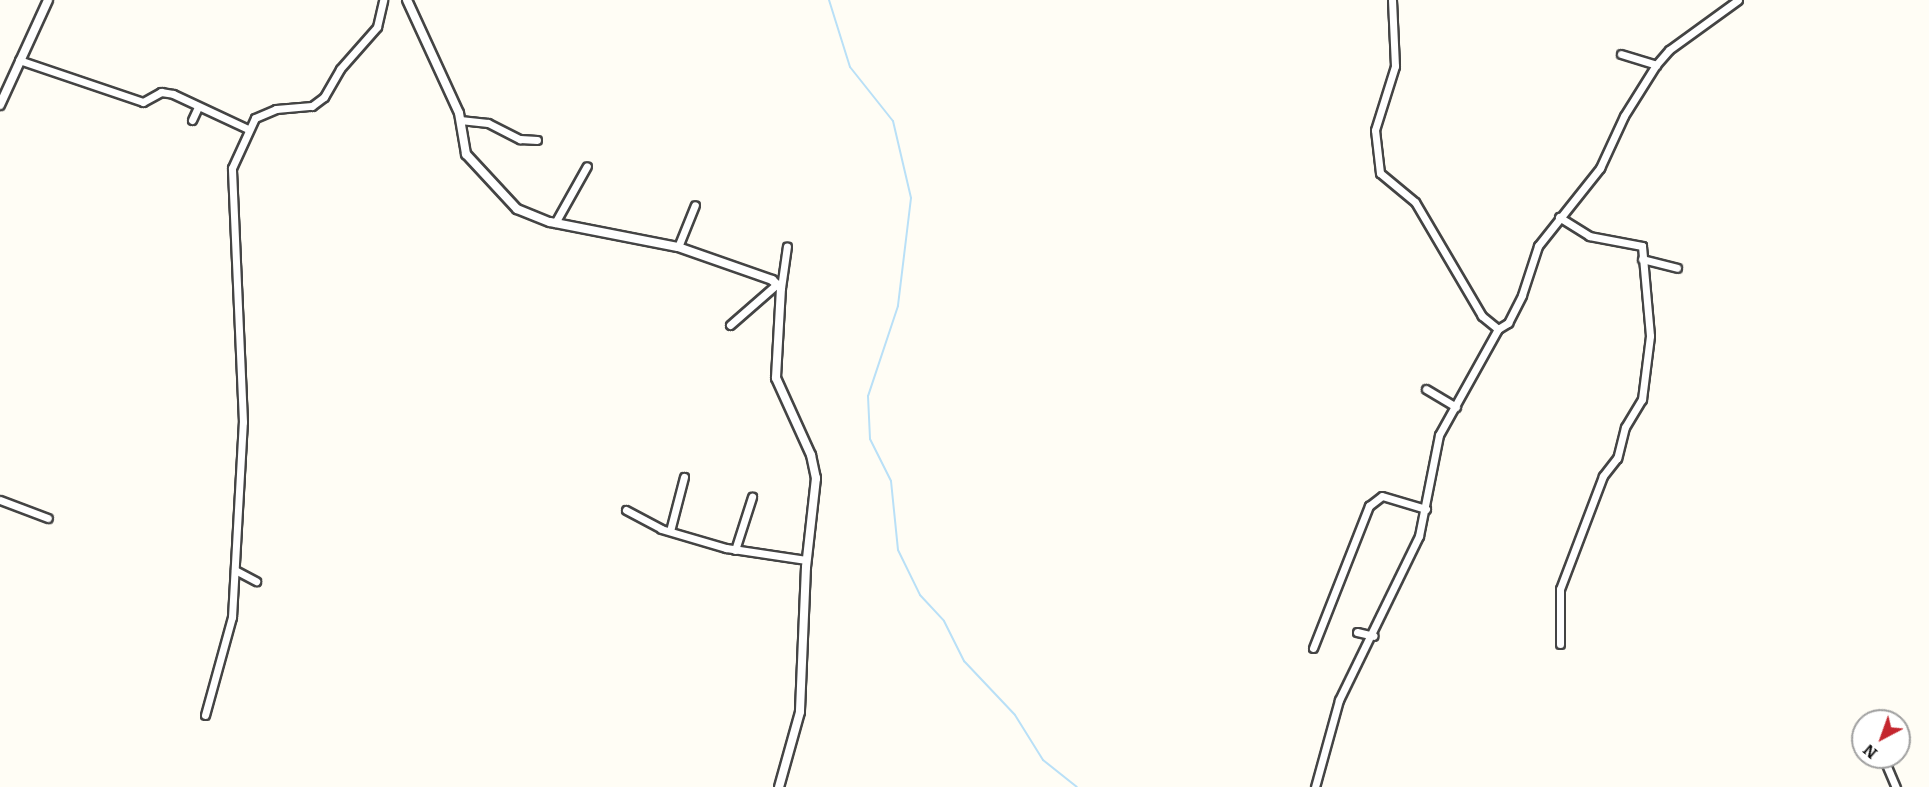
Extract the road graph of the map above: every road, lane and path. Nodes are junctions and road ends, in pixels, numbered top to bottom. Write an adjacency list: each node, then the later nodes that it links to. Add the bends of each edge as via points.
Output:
1 (48, 0): 7 (street)
2 (383, 0): 13 (street, via 377,27 340,69 324,97 312,106 261,114)
3 (407, 0): 12 (street)
4 (1392, 0): 25 (street, via 1395,66 1375,130 1380,173 1415,202 1482,316)
5 (1738, 0): 8 (street, via 1669,50)
6 (1621, 54): 8 (street)
7 (19, 60): 9 (street); 10 (street, via 143,102 161,92)
8 (1656, 65): 17 (street, via 1624,116 1600,168)
9 (0, 105)
10 (198, 106): 11 (street); 13 (street)
11 (192, 120)
12 (460, 120): 14 (street, via 488,123 520,138); 18 (street, via 466,154 507,201 523,213)
13 (248, 129): 37 (street, via 231,179 243,422)
14 (537, 140)
15 (586, 166): 18 (street)
16 (695, 205): 20 (street)
17 (1559, 217): 21 (street, via 1589,236 1640,244); 25 (street, via 1534,254 1511,317)
18 (555, 223): 20 (street)
19 (787, 246): 23 (street)
20 (678, 247): 23 (street)
21 (1642, 259): 22 (street); 41 (street, via 1650,336 1643,396 1630,416 1617,459 1603,476 1568,567 1557,610)
22 (1677, 268)
23 (779, 286): 24 (street); 36 (street, via 776,378 815,468 814,517)
24 (730, 325)
25 (1498, 329): 27 (street)
26 (1426, 388): 27 (street)
27 (1456, 407): 31 (street, via 1436,442)
28 (684, 477): 34 (street)
29 (752, 497): 35 (street)
30 (0, 500): 33 (street)
31 (1426, 509): 40 (street, via 1417,542); 42 (street, via 1382,496 1369,506)
32 (626, 510): 34 (street)
33 (48, 518)
34 (670, 531): 35 (street)
35 (735, 550): 36 (street)
36 (807, 560): 45 (street, via 800,712)
37 (235, 570): 38 (street); 43 (street, via 232,617)
38 (256, 581)
39 (1357, 632): 40 (street)
40 (1374, 636): 46 (street, via 1340,700)
41 (1560, 644)
42 (1313, 648)
43 (205, 716)
44 (1888, 769): 47 (street)
45 (779, 787)
46 (1315, 787)
47 (1896, 787)

